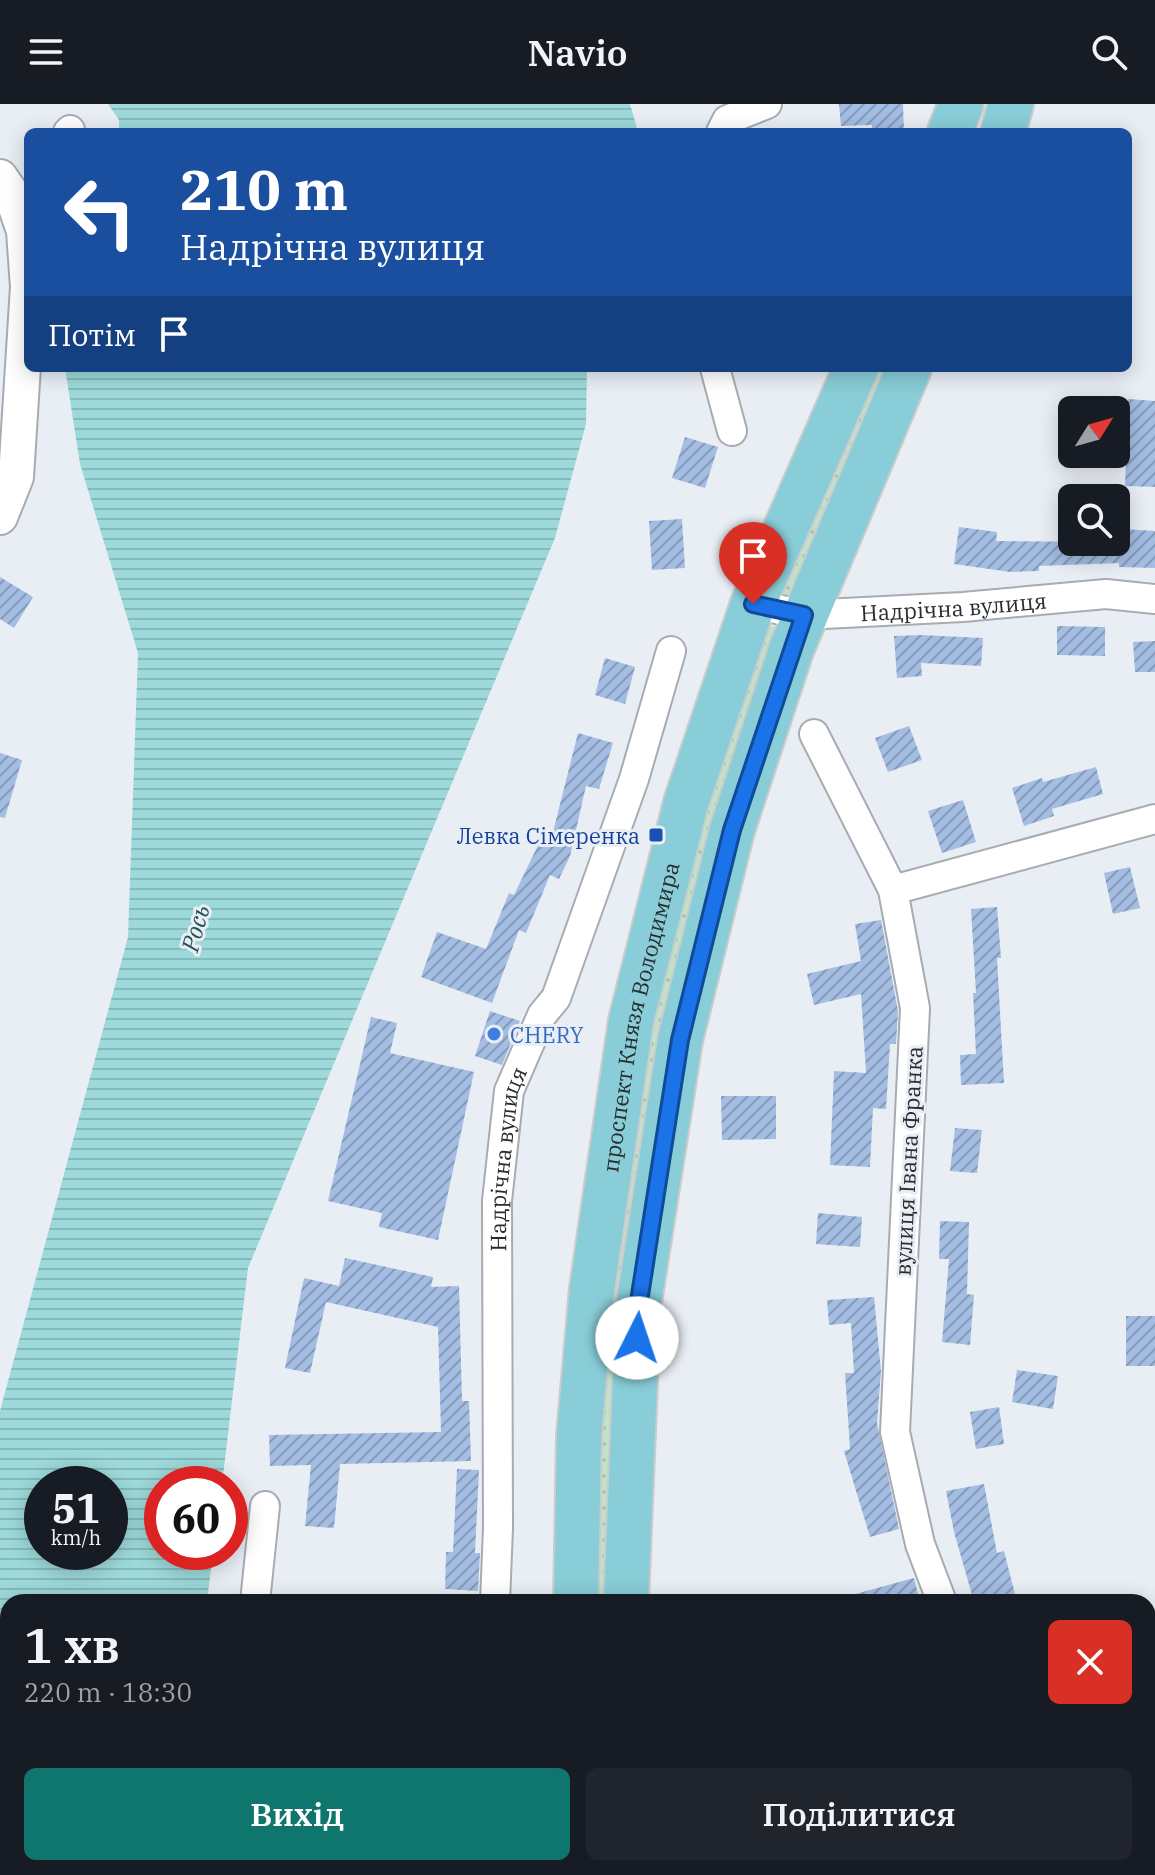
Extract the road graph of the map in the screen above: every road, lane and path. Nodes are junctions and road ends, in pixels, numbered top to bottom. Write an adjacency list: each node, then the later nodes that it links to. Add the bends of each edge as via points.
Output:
1 (767, 104): 4 (street, via 727,120)
2 (961, 104): 5 (main road)
3 (1011, 104): 6 (main road)
4 (723, 128)
5 (952, 128)
6 (1004, 128)
7 (13, 181): 8 (street)
8 (24, 231)
9 (24, 350): 14 (street, via 16,477)
10 (716, 372): 13 (street)
11 (854, 372): 16 (main road, проспект Князя Володимира)
12 (907, 372): 17 (main road, проспект Князя Володимира)
13 (732, 431)
14 (0, 517)
15 (1155, 599): 17 (street, Надрічна вулиця, via 1106,594)
16 (753, 604): 17 (street, Надрічна вулиця); 25 (main road, проспект Князя Володимира, via 686,803 631,1021 592,1289 579,1436)
17 (804, 615): 26 (main road, проспект Князя Володимира, via 732,830 680,1040 638,1308)
18 (671, 651): 24 (street, Надрічна вулиця, via 634,779 556,998 542,1015 509,1091 497,1201)
19 (814, 734): 21 (street, вулиця Івана Франка)
20 (1155, 819): 21 (street)
21 (893, 890): 27 (street, вулиця Івана Франка, via 915,1008 895,1432 920,1544)
22 (265, 1506): 23 (street)
23 (256, 1594)
24 (495, 1594)
25 (576, 1594)
26 (626, 1594)
27 (939, 1594)

